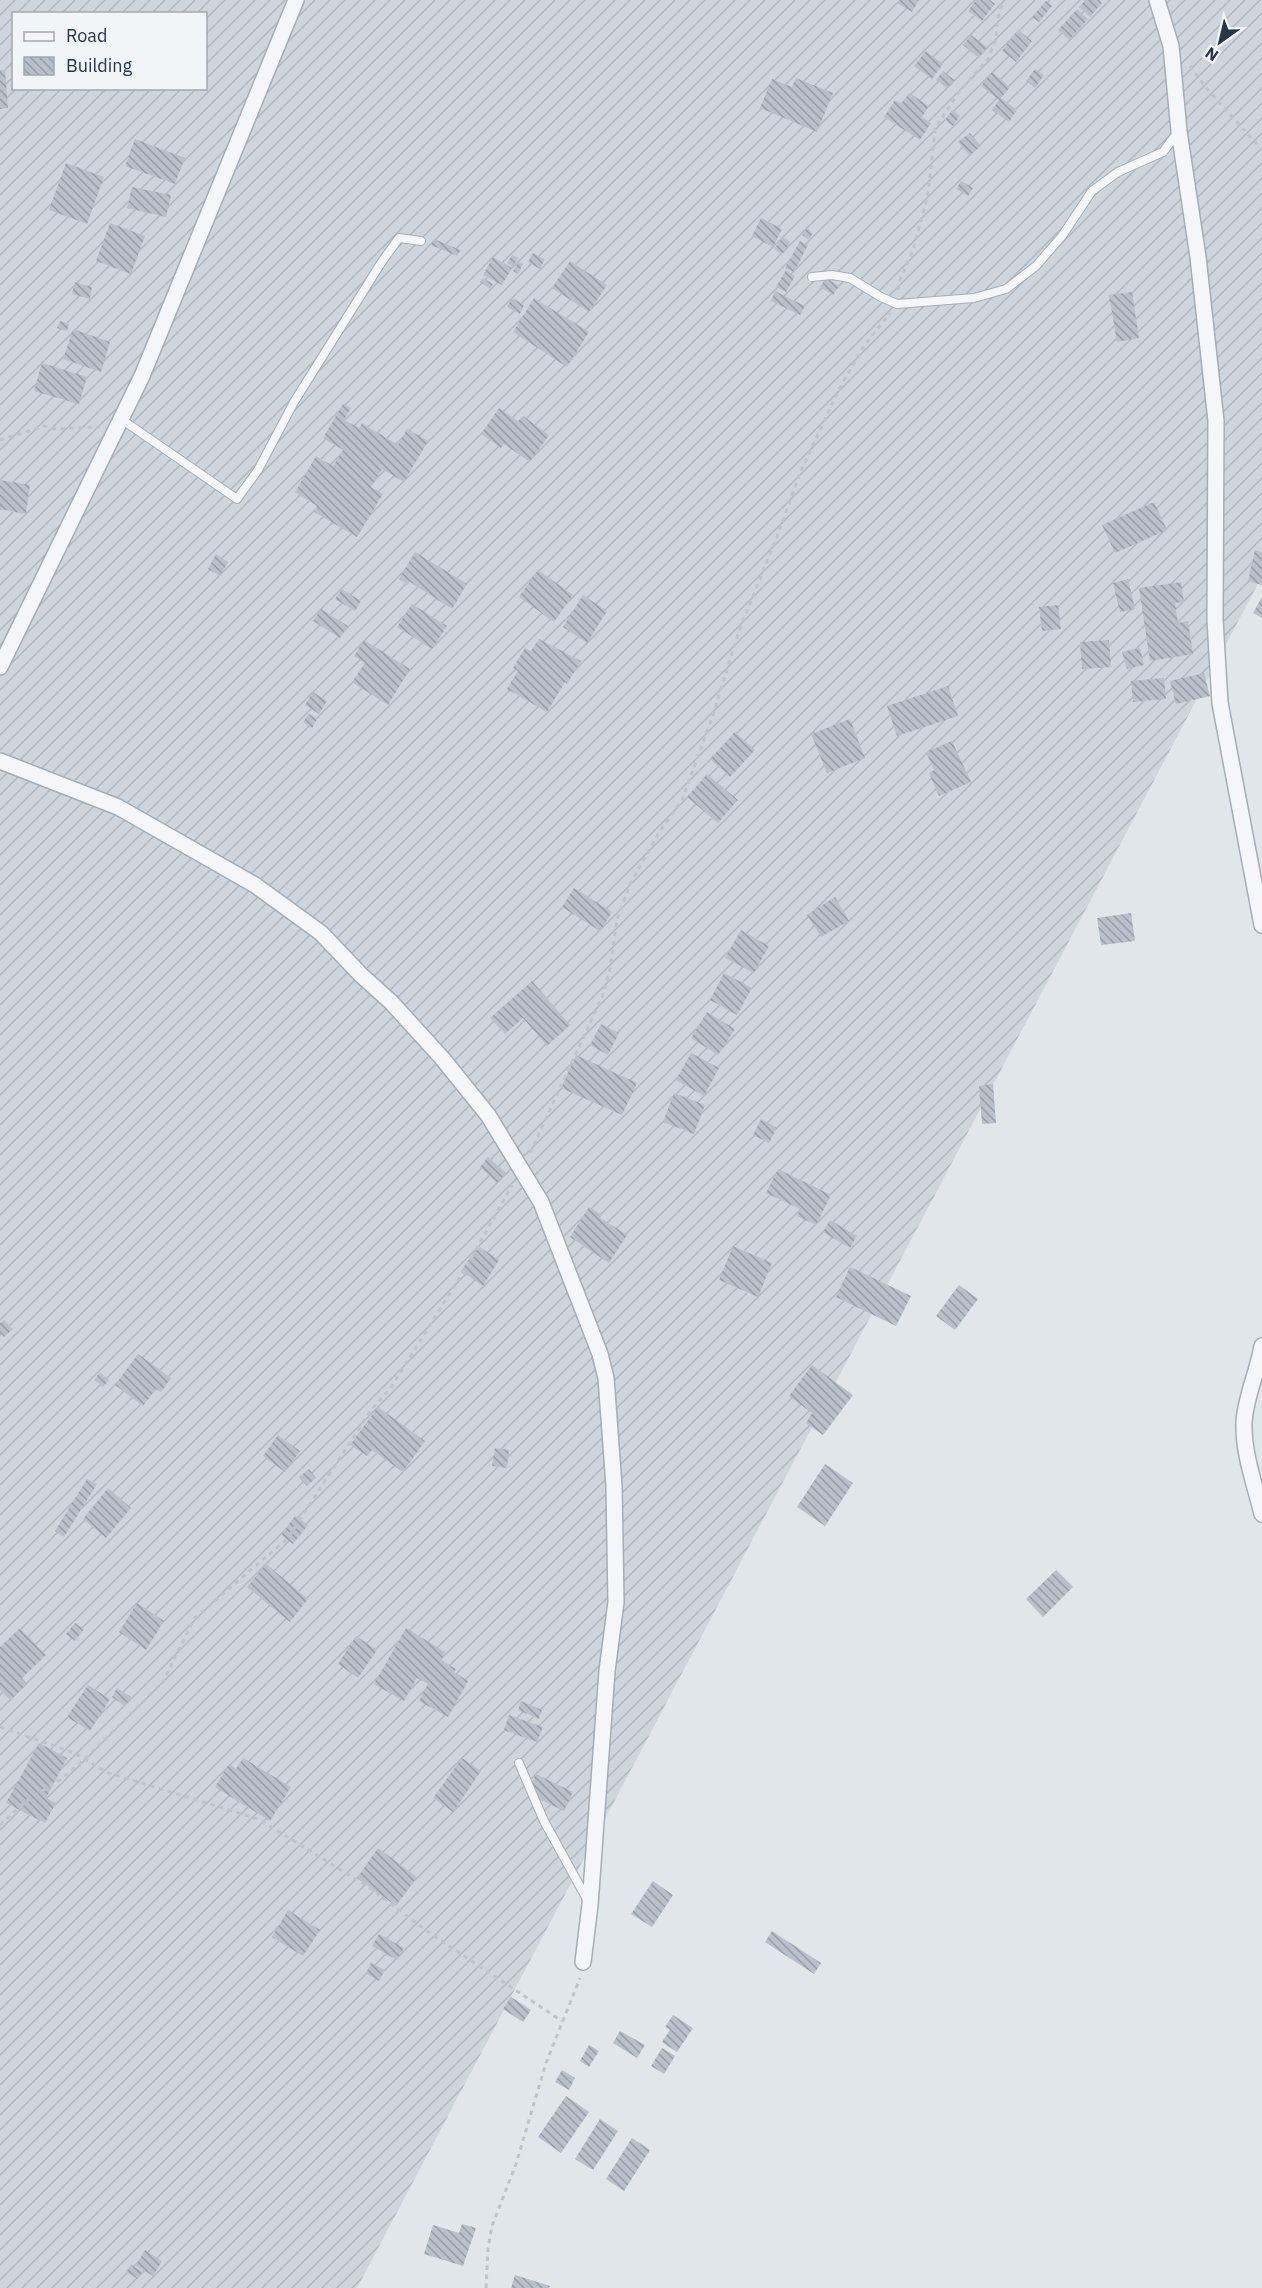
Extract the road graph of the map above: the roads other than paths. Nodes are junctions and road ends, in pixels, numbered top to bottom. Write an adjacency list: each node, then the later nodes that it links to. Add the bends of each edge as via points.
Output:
1 (297, 0): 6 (street)
2 (1157, 0): 3 (street, via 1171,46)
3 (1179, 131): 5 (lane, via 1163,152 1118,172 1092,191 1036,266 1006,289 974,298 897,304 850,278); 9 (street, via 1216,421 1215,620 1220,703)
4 (421, 241): 6 (lane, via 399,238 381,263 237,499)
5 (812, 277)
6 (119, 423): 7 (street)
7 (0, 667)
8 (0, 761): 13 (street, via 118,807 255,885 321,933 442,1058 488,1116 541,1202 600,1354 606,1378 614,1486 616,1602 607,1671)
9 (1262, 925)
10 (1262, 1346): 11 (street, via 1244,1422)
11 (1262, 1514)
12 (519, 1763): 13 (lane, via 544,1821)
13 (590, 1905): 14 (street)
14 (583, 1962)

